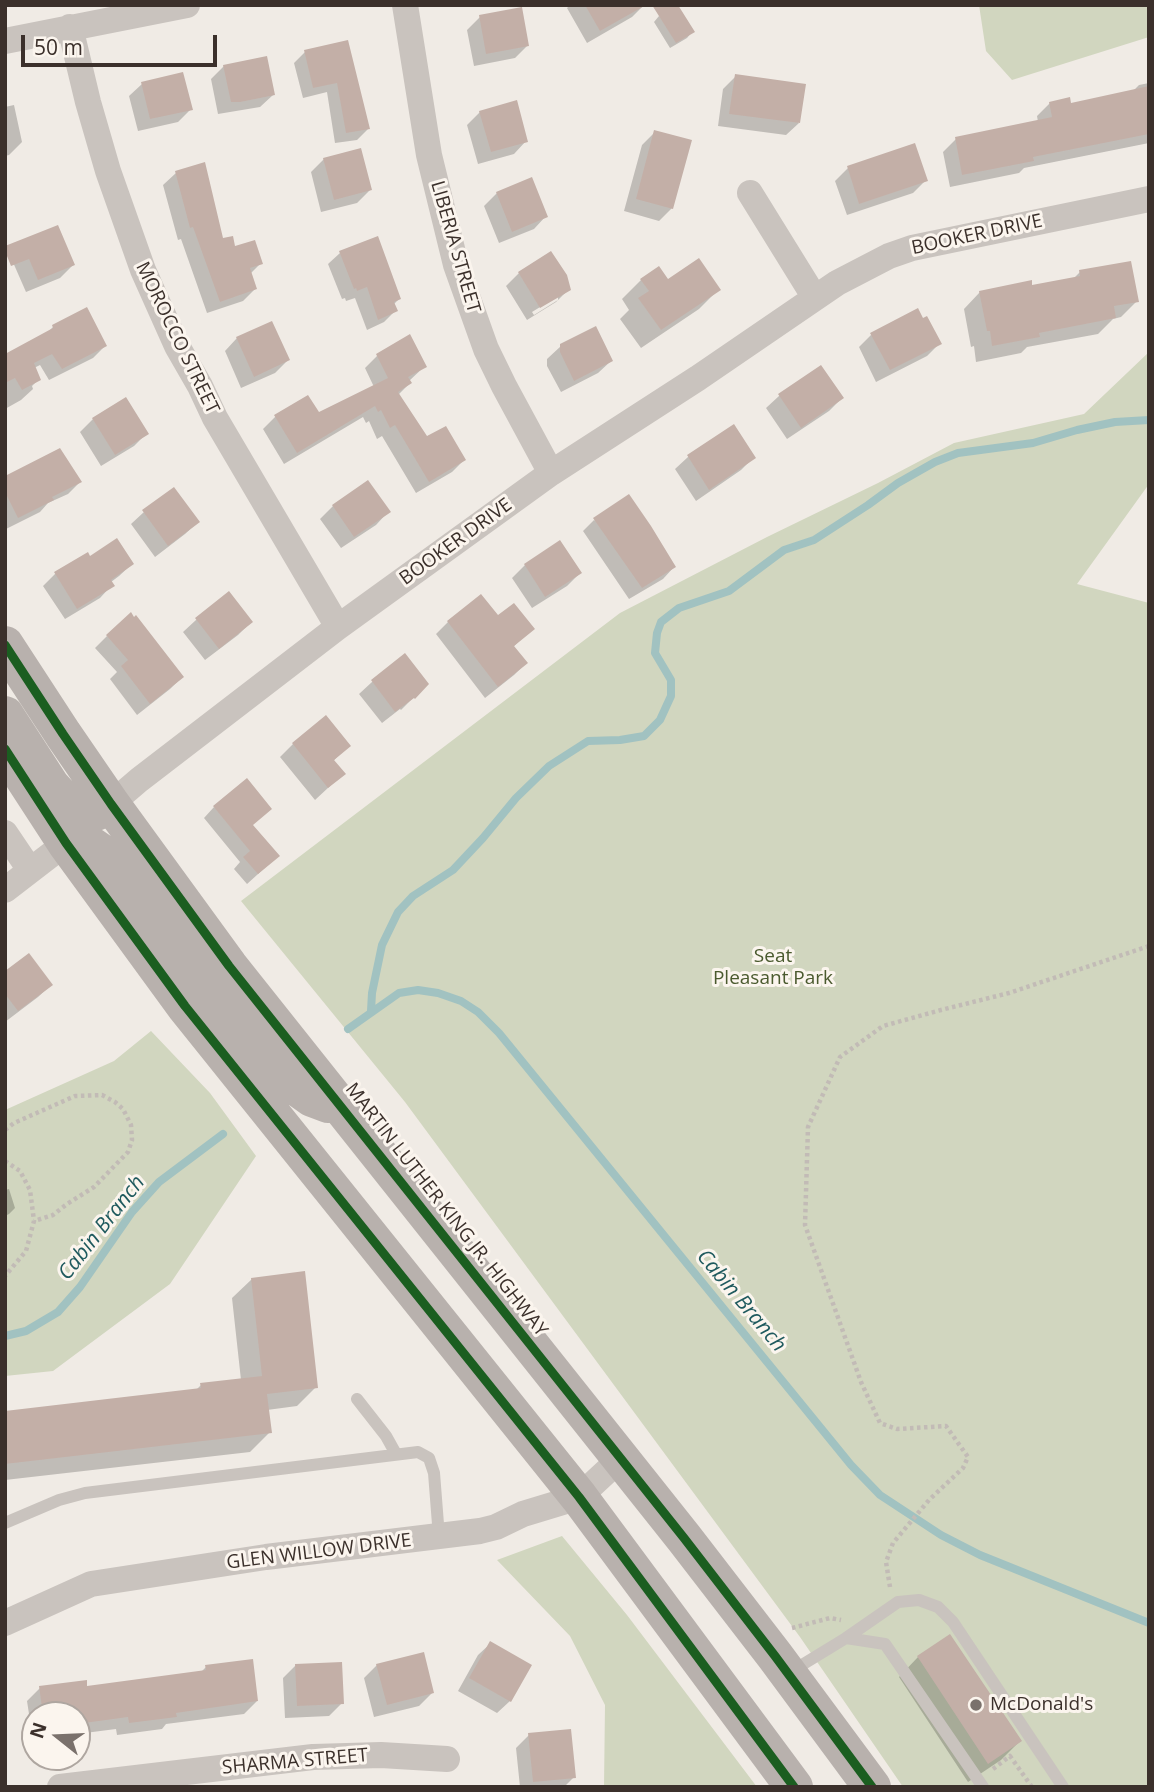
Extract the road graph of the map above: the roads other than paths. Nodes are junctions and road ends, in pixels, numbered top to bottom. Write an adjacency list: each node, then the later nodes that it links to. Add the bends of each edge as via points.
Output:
1 (187, 5): 3 (street)
2 (405, 5): 8 (street, LIBERIA STREET, via 429,155 456,265 486,349)
3 (70, 27): 4 (street); 9 (street, MOROCCO STREET, via 108,171 143,271 215,418)
4 (5, 40)
5 (750, 193): 7 (street)
6 (1149, 199): 7 (street, BOOKER DRIVE, via 912,248 862,269)
7 (815, 298): 8 (street, BOOKER DRIVE)
8 (551, 473): 9 (street, BOOKER DRIVE)
9 (338, 627): 13 (street, BOOKER DRIVE)
10 (5, 645): 13 (main road, MARTIN LUTHER KING JR. HIGHWAY)
11 (5, 715): 13 (main road, via 70,807 96,812)
12 (5, 749): 15 (main road)
13 (111, 804): 18 (main road, MARTIN LUTHER KING JR. HIGHWAY, via 229,966)
14 (5, 833): 16 (street)
15 (66, 843): 16 (street); 18 (main road, via 92,846 115,862 274,1067 312,1098); 22 (main road, via 185,1006)
16 (30, 870): 17 (street)
17 (5, 890)
18 (345, 1110): 21 (main road, MARTIN LUTHER KING JR. HIGHWAY)
19 (357, 1399): 20 (lane)
20 (396, 1454): 23 (lane, via 85,1493); 24 (lane, via 418,1452 429,1458)
21 (621, 1458): 22 (street, GLEN WILLOW DRIVE); 27 (main road, MARTIN LUTHER KING JR. HIGHWAY)
22 (579, 1497): 24 (street, GLEN WILLOW DRIVE, via 496,1527); 31 (main road)
23 (5, 1523)
24 (439, 1537): 25 (street, GLEN WILLOW DRIVE, via 91,1584)
25 (5, 1623)
26 (846, 1638): 27 (lane); 33 (lane, via 885,1644); 34 (lane, via 898,1602 919,1601 938,1607 953,1622)
27 (788, 1673): 32 (main road, MARTIN LUTHER KING JR. HIGHWAY)
28 (447, 1759): 29 (street, SHARMA STREET, via 347,1755)
29 (235, 1776): 30 (street, SHARMA STREET)
30 (60, 1787)
31 (794, 1787)
32 (872, 1787)
33 (983, 1787)
34 (1063, 1787)

